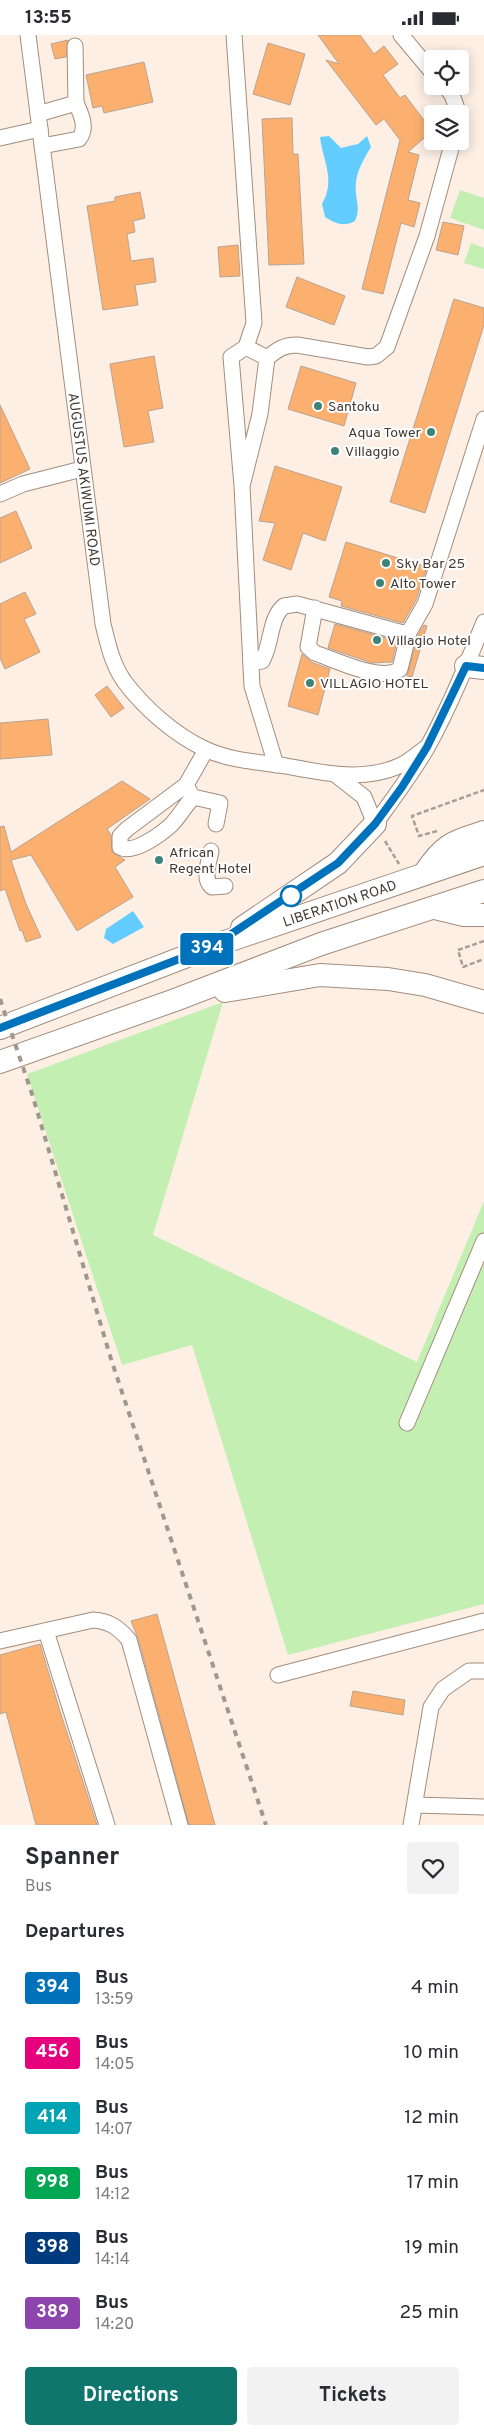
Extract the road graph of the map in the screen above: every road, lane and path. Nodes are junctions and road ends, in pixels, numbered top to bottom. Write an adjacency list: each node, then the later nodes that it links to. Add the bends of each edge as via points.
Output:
1 (28, 35): 7 (street, AUGUSTUS AKIWUMI ROAD)
2 (234, 35): 11 (street, via 254,323)
3 (401, 35): 5 (street)
4 (75, 46): 6 (street)
5 (424, 62)
6 (76, 103): 7 (street); 9 (street, via 83,121 83,135 79,139)
7 (39, 121): 8 (street); 9 (street, AUGUSTUS AKIWUMI ROAD)
8 (0, 138)
9 (42, 146): 16 (street, AUGUSTUS AKIWUMI ROAD)
10 (451, 150): 12 (street, via 427,236 386,347 376,356 368,357 287,345)
11 (246, 347): 12 (street); 13 (street, via 231,357)
12 (267, 358): 14 (street)
13 (235, 410): 14 (street); 17 (street)
14 (260, 413): 17 (street)
15 (484, 419): 21 (street, via 425,604)
16 (82, 469): 18 (street, via 23,484); 25 (street, AUGUSTUS AKIWUMI ROAD, via 109,651 124,680 144,703 173,730)
17 (242, 486): 22 (street)
18 (0, 494)
19 (315, 608): 21 (street, via 402,633); 21 (street, via 308,647 315,653 379,674 394,674 400,669); 22 (street, via 297,604 280,609 268,652 262,661)
20 (484, 622): 23 (street)
21 (409, 632)
22 (251, 663): 26 (street, via 252,686)
23 (475, 667): 24 (street)
24 (427, 747): 27 (street, AUGUSTUS AKIWUMI ROAD, via 387,771); 30 (street)
25 (206, 750): 26 (street, AUGUSTUS AKIWUMI ROAD, via 245,761); 29 (street, via 189,791 220,803)
26 (276, 765): 27 (street, AUGUSTUS AKIWUMI ROAD)
27 (336, 775): 30 (street, AUGUSTUS AKIWUMI ROAD, via 364,797)
28 (484, 790): 31 (path, via 412,815 419,836)
29 (216, 824)
30 (375, 824): 41 (highway, via 338,863)
31 (438, 831)
32 (484, 831): 35 (highway, via 453,843 438,853)
33 (211, 851): 36 (street, via 206,878 208,884 212,887)
34 (484, 854): 35 (highway, LIBERATION ROAD)
35 (424, 874): 41 (highway, LIBERATION ROAD)
36 (225, 886)
37 (484, 891): 38 (highway)
38 (434, 908): 39 (highway, via 464,915); 43 (highway, via 321,945)
39 (484, 915)
40 (484, 941): 42 (path, via 458,950 463,967)
41 (213, 946): 45 (highway, LIBERATION ROAD)
42 (484, 959)
43 (175, 1000): 44 (highway, via 320,975 425,985); 46 (highway)
44 (484, 1002)
45 (0, 1028)
46 (0, 1062)
47 (484, 1241): 48 (street)
48 (407, 1423)
49 (484, 1621): 53 (street)
50 (46, 1631): 51 (street); 56 (street); 57 (street, via 92,1620 103,1621 114,1625 128,1640)
51 (0, 1641)
52 (484, 1671): 54 (street, via 469,1671 443,1689 431,1707)
53 (278, 1675)
54 (415, 1805): 55 (street); 58 (street)
55 (484, 1807)
56 (107, 1825)
57 (180, 1825)
58 (412, 1825)

